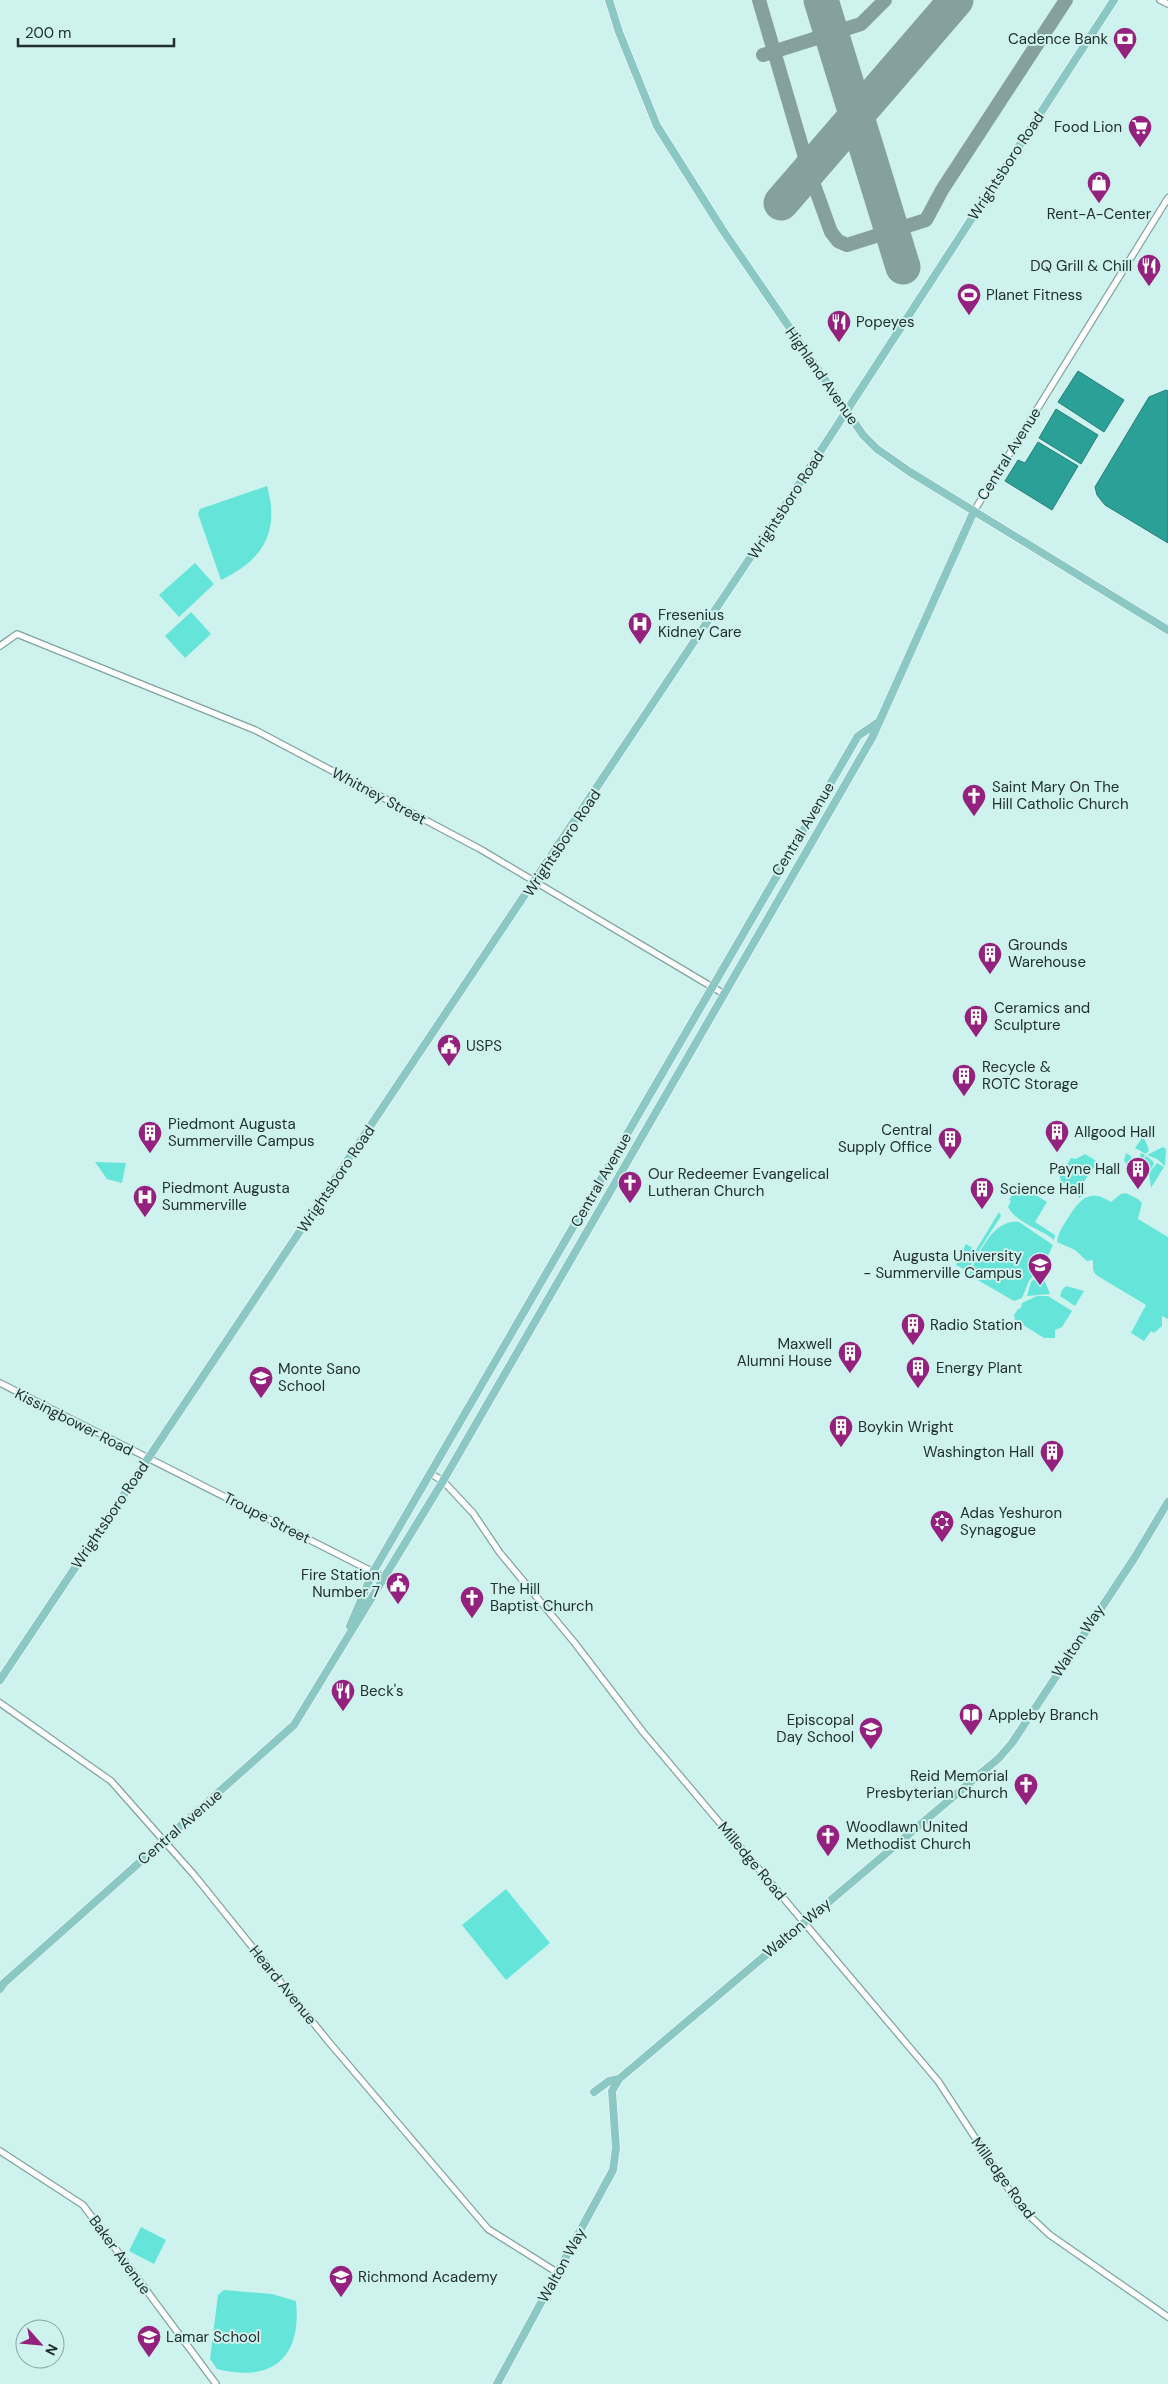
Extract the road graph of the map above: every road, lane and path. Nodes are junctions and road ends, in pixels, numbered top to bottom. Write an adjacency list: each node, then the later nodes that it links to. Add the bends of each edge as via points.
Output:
1 (610, 0): 6 (main road, Highland Avenue, via 619,32 656,126)
2 (1114, 0): 6 (main road, Wrightsboro Road)
3 (1160, 0): 4 (street)
4 (1168, 4)
5 (1168, 198): 7 (street, Central Avenue)
6 (846, 412): 7 (main road, Highland Avenue, via 877,449); 11 (main road, Wrightsboro Road)
7 (974, 511): 8 (main road, Highland Avenue); 10 (main road, Central Avenue)
8 (1168, 630)
9 (0, 646): 11 (street, Whitney Street, via 18,634 254,730)
10 (877, 723): 12 (main road, Central Avenue, via 858,736); 13 (main road, Central Avenue, via 872,738)
11 (536, 882): 12 (street, Whitney Street); 15 (main road, Wrightsboro Road)
12 (712, 987): 13 (street, Whitney Street); 16 (main road, Central Avenue)
13 (724, 994): 17 (main road, Central Avenue)
14 (0, 1383): 15 (street, Kissingbower Road)
15 (148, 1459): 19 (street, Troupe Street); 22 (main road, Wrightsboro Road)
16 (431, 1474): 17 (street, Milledge Road); 19 (main road, Central Avenue)
17 (443, 1482): 20 (main road, Central Avenue); 25 (street, Milledge Road, via 474,1513 500,1553 643,1732)
18 (1168, 1502): 25 (main road, Walton Way, via 1135,1557 999,1758)
19 (373, 1572): 20 (street, Troupe Street); 21 (main road, Central Avenue)
20 (385, 1578): 21 (main road, Central Avenue)
21 (340, 1648): 24 (main road, Central Avenue, via 294,1726)
22 (0, 1680)
23 (0, 1704): 24 (street, Heard Avenue, via 103,1774)
24 (163, 1841): 26 (main road, Central Avenue); 30 (street, Heard Avenue, via 488,2230)
25 (803, 1922): 27 (main road, Walton Way); 31 (street, Milledge Road, via 938,2081 1021,2208 1050,2235)
26 (0, 1989)
27 (619, 2079): 28 (main road, via 609,2081); 30 (main road, Walton Way, via 612,2091 616,2148 613,2170)
28 (594, 2092)
29 (0, 2151): 32 (street, Baker Avenue, via 83,2205)
30 (558, 2273): 33 (main road, Walton Way)
31 (1168, 2318)
32 (216, 2384)
33 (497, 2384)

